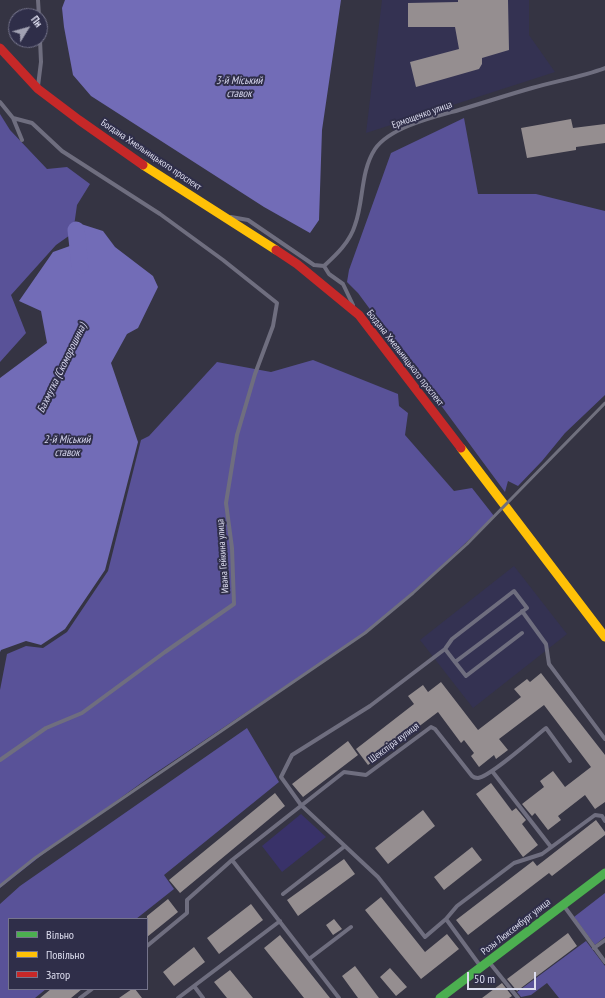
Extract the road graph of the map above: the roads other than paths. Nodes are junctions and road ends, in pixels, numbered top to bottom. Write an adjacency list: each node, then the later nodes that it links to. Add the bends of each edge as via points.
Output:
1 (0, 48): 4 (main road, Богдана Хмельницького проспект)
2 (40, 48): 4 (lane)
3 (605, 68): 9 (lane, Ермощенко улица, via 439,116 388,136 375,150 368,165 355,226 337,254)
4 (38, 89): 8 (main road, Богдана Хмельницького проспект, via 121,150)
5 (0, 102): 6 (lane)
6 (13, 118): 7 (lane); 17 (lane, Ивана Гейкина улица, via 32,123 62,151 160,214 277,303 273,326 255,374 237,435 226,503 232,548 234,604 82,713 46,728)
7 (22, 140)
8 (222, 215): 9 (lane, via 248,220 314,265); 10 (main road, Богдана Хмельницького проспект, via 314,276)
9 (324, 266): 10 (lane, via 329,274 343,284)
10 (359, 315): 13 (main road, Богдана Хмельницького проспект)
11 (522, 612): 14 (lane, via 527,608 514,591 452,639); 15 (lane); 16 (lane, via 546,644 549,664)
12 (522, 632): 15 (lane, via 466,676)
13 (605, 637)
14 (445, 649): 15 (lane); 20 (lane, via 370,706 292,755 281,777)
15 (455, 662)
16 (605, 739)
17 (0, 760)
18 (570, 761): 19 (lane, Шекспіра вулиця, via 546,728)
19 (492, 771): 20 (lane, Шекспіра вулиця, via 478,778 472,776 431,727 366,775 344,772); 23 (lane)
20 (301, 805): 22 (lane); 24 (lane, Шекспіра вулиця)
21 (604, 817): 23 (lane, via 595,815)
22 (345, 846): 26 (lane); 28 (lane, via 378,877 425,936)
23 (551, 847): 28 (lane, via 542,854 514,863 457,906)
24 (232, 860): 29 (lane); 32 (lane, Шекспіра вулиця, via 187,900 187,913)
25 (605, 873): 27 (main road, Розы Люксембург улица)
26 (283, 894)
27 (562, 904): 33 (lane); 36 (main road, Розы Люксембург улица)
28 (446, 919): 36 (lane)
29 (280, 921): 34 (lane); 37 (lane)
30 (351, 927): 34 (lane)
31 (605, 940): 33 (lane)
32 (148, 945)
33 (594, 948): 35 (lane)
34 (309, 959): 42 (lane)
35 (605, 962)
36 (485, 964): 43 (main road, Розы Люксембург улица); 44 (lane)
37 (194, 986): 40 (lane); 41 (lane)
38 (91, 990): 39 (lane)
39 (80, 998)
40 (178, 998)
41 (203, 998)
42 (339, 998)
43 (440, 998)
44 (518, 998)

